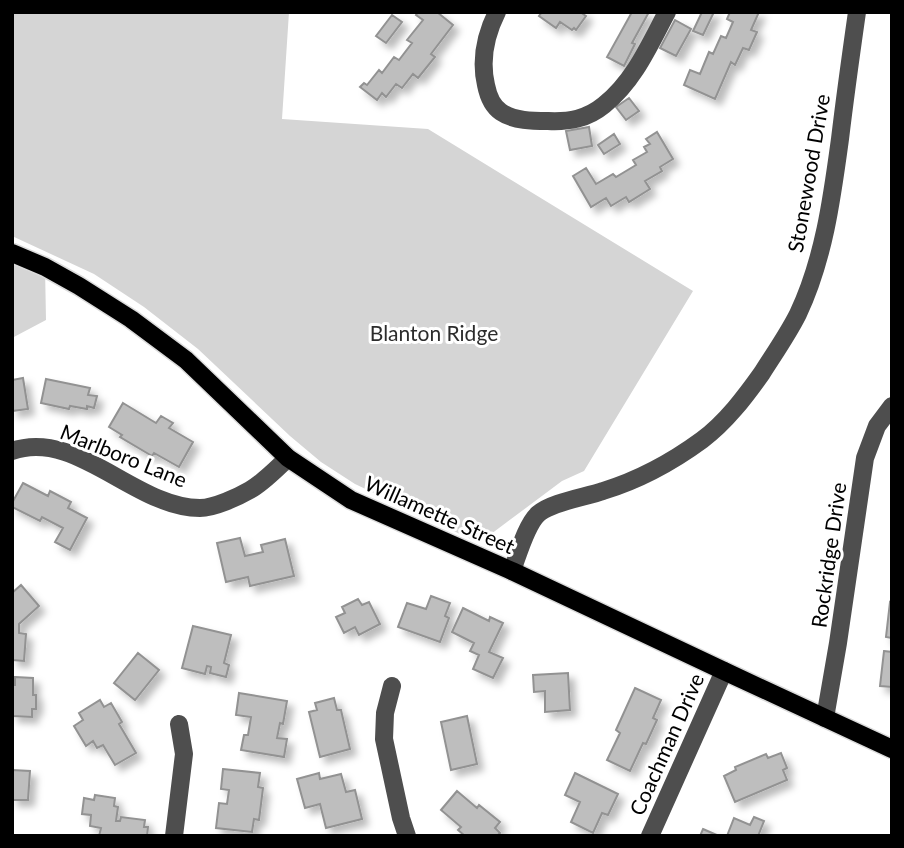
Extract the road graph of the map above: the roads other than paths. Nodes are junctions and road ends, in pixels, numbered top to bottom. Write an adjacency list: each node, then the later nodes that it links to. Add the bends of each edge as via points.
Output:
1 (497, 12): 2 (street, via 482,60 492,102 499,111 520,119 562,121 585,116 616,94 638,66)
2 (667, 12)
3 (857, 12): 8 (street, Stonewood Drive, via 825,232 797,314 773,356 729,416 704,439 636,479 537,514)
4 (12, 253): 7 (main road, Willamette Street, via 45,267 131,319 186,360)
5 (892, 406): 11 (street, Rockridge Drive, via 877,426 865,458)
6 (12, 451): 7 (street, Marlboro Lane, via 44,447 66,452 149,495 201,508 251,489)
7 (288, 458): 8 (main road, Willamette Street, via 351,500)
8 (512, 571): 9 (main road, Willamette Street)
9 (724, 671): 11 (main road, Willamette Street); 16 (street, Coachman Drive)
10 (392, 686): 15 (street, via 384,739)
11 (825, 718): 13 (main road, Willamette Street)
12 (179, 724): 14 (street, via 184,754)
13 (892, 748)
14 (174, 836)
15 (407, 836)
16 (650, 836)

